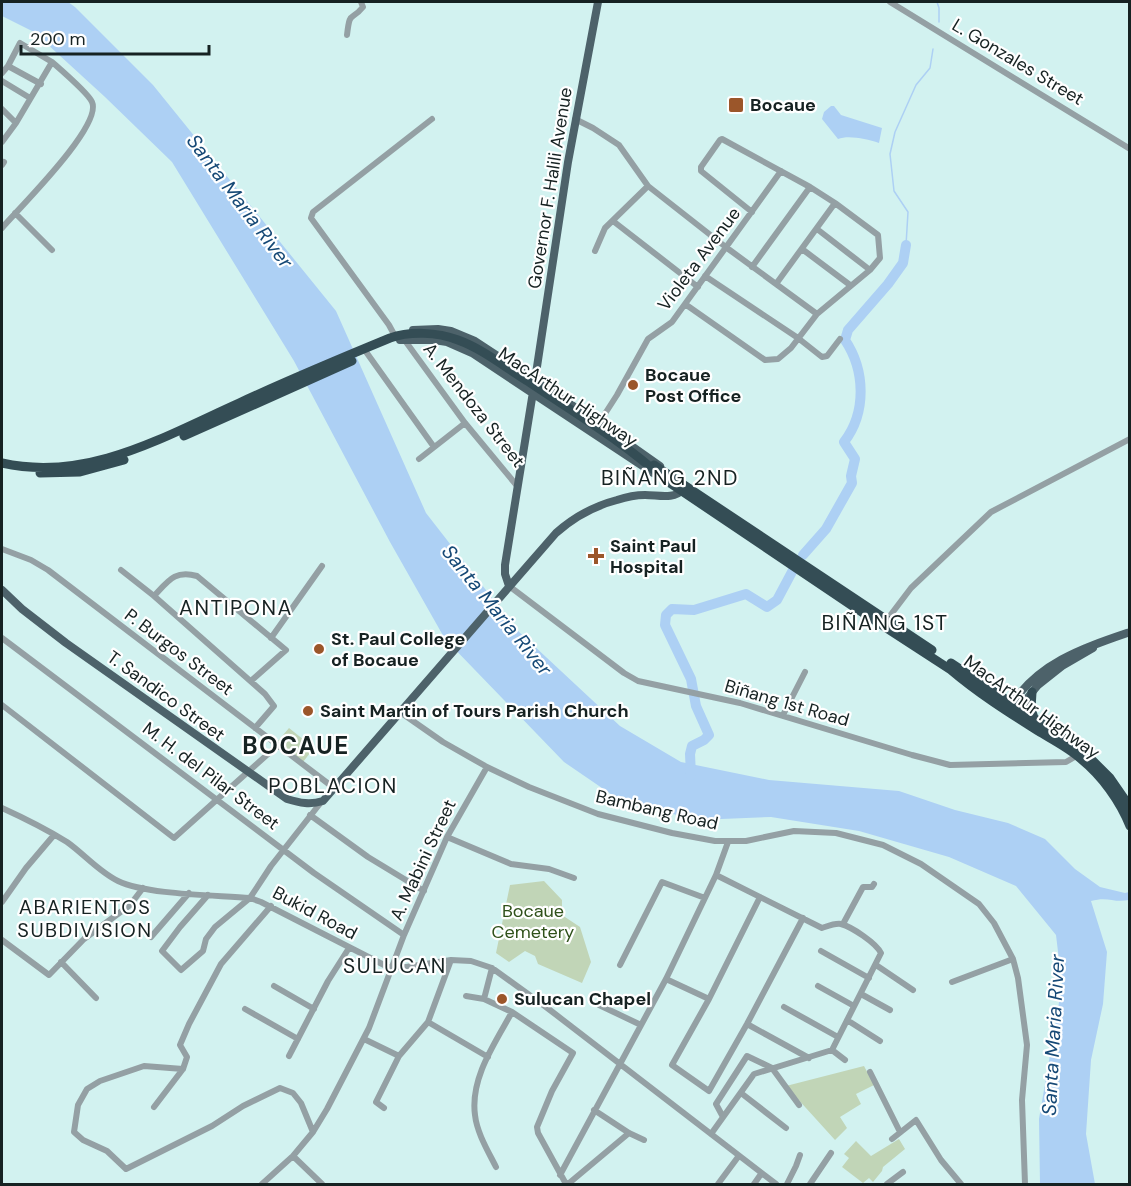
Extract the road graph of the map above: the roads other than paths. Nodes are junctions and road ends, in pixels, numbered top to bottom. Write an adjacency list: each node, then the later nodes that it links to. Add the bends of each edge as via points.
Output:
1 (362, 2): 4 (street, via 362,10 348,20)
2 (598, 2): 13 (main road, Governor F. Halili Avenue)
3 (890, 2): 18 (street, L. Gonzales Street)
4 (346, 35)
5 (52, 62): 6 (street, via 20,43); 9 (street); 24 (street, via 91,99 93,110 62,162)
6 (8, 66): 7 (street); 9 (street)
7 (2, 73)
8 (2, 81): 10 (street)
9 (41, 84): 10 (street)
10 (30, 98): 14 (street)
11 (2, 109): 14 (street)
12 (432, 119): 40 (street, A. Mendoza Street, via 313,212 311,218)
13 (575, 119): 20 (street, via 619,145); 44 (main road, Governor F. Halili Avenue)
14 (16, 123): 16 (street)
15 (2, 128): 16 (street)
16 (9, 133): 17 (street)
17 (2, 142)
18 (1130, 149)
19 (782, 171): 21 (street); 23 (street, Violeta Avenue); 23 (street, via 722,139 718,141 701,171)
20 (648, 186): 25 (street); 28 (street)
21 (810, 187): 22 (street); 32 (street)
22 (836, 203): 27 (street); 33 (street, via 878,236 880,258)
23 (752, 212): 28 (street, Violeta Avenue)
24 (15, 213): 26 (street); 30 (street)
25 (613, 220): 31 (street); 37 (street)
26 (2, 228)
27 (818, 229): 29 (street); 33 (street)
28 (727, 248): 32 (street); 34 (street, Violeta Avenue)
29 (802, 249): 35 (street); 36 (street)
30 (52, 250)
31 (595, 251)
32 (752, 267): 35 (street)
33 (870, 270): 36 (street)
34 (705, 276): 37 (street, Violeta Avenue); 41 (street)
35 (776, 284): 39 (street)
36 (850, 285): 39 (street)
37 (698, 287): 38 (street, Violeta Avenue)
38 (685, 304): 41 (street, via 765,360 778,359); 48 (street, Violeta Avenue, via 672,322 648,339)
39 (817, 314): 41 (street)
40 (402, 338): 43 (highway, MacArthur Highway); 44 (main road, MacArthur Highway, via 416,329 451,331 475,340); 46 (main road, MacArthur Highway, via 460,347); 47 (street, A. Mendoza Street); 54 (highway, via 448,336 477,349)
41 (798, 338): 42 (street, via 824,357)
42 (840, 339)
43 (364, 352): 45 (highway, MacArthur Highway); 50 (street)
44 (535, 380): 48 (main road, MacArthur Highway)
45 (297, 381): 52 (highway, MacArthur Highway, via 122,454 67,466 39,468); 53 (highway, MacArthur Highway, via 161,446 108,465 68,473)
46 (533, 392): 54 (main road, MacArthur Highway, via 644,468); 55 (main road)
47 (465, 423): 50 (street); 55 (street, A. Mendoza Street)
48 (599, 423): 54 (main road, MacArthur Highway, via 651,458)
49 (1130, 439): 63 (street, via 991,512 911,588)
50 (434, 447): 51 (street)
51 (419, 459)
52 (2, 463)
53 (2, 469)
54 (665, 475): 56 (highway, MacArthur Highway)
55 (518, 487): 60 (main road, via 505,565)
56 (685, 488): 60 (main road, via 671,496 622,498 581,514 556,533); 63 (highway, MacArthur Highway)
57 (2, 549): 76 (street, P. Burgos Street, via 48,570)
58 (322, 566): 66 (street)
59 (121, 570): 62 (street)
60 (509, 586): 73 (main road); 74 (street, Biñang 1st Road, via 632,678)
61 (2, 590): 80 (main road, T. Sandico Street, via 59,638)
62 (154, 596): 66 (street, via 179,574 198,576); 69 (street)
63 (885, 622): 72 (highway, MacArthur Highway)
64 (1130, 632): 67 (main road)
65 (2, 638): 82 (street, M. H. del Pilar Street)
66 (271, 638): 69 (street, via 286,650)
67 (1102, 641): 70 (main road, via 1062,666); 72 (main road, via 1057,661 1033,679)
68 (805, 672): 74 (street)
69 (252, 680): 76 (street, via 274,706)
70 (1032, 692): 72 (main road); 75 (highway)
71 (2, 705): 82 (street, via 174,838)
72 (1013, 710): 75 (highway, MacArthur Highway); 78 (highway, MacArthur Highway)
73 (400, 712): 79 (street, Bambang Road); 81 (main road)
74 (783, 715): 78 (street, Biñang 1st Road, via 950,765 1066,762)
75 (1034, 718): 78 (highway, MacArthur Highway)
76 (255, 728): 77 (street, P. Burgos Street)
77 (278, 745): 80 (street); 81 (street, P. Burgos Street)
78 (1079, 753): 84 (highway, MacArthur Highway, via 1110,778); 87 (highway, MacArthur Highway, via 1114,796)
79 (487, 767): 89 (street, A. Mabini Street); 90 (street, Bambang Road, via 598,814)
80 (248, 773): 82 (street); 83 (main road, T. Sandico Street, via 287,800 307,804)
81 (334, 788): 83 (main road)
82 (217, 799): 91 (street, M. H. del Pilar Street)
83 (322, 801): 86 (street)
84 (1130, 807)
85 (2, 808): 88 (street, Bukid Road)
86 (310, 815): 91 (street); 96 (street)
87 (1130, 826)
88 (54, 835): 95 (street, Bukid Road, via 109,876); 102 (street)
89 (447, 837): 93 (street, via 511,864 549,869); 96 (street, A. Mabini Street)
90 (728, 842): 92 (street); 111 (street, Bambang Road, via 805,831 836,833 883,845 921,864 979,904)
91 (284, 850): 100 (street); 106 (street, M. H. del Pilar Street)
92 (716, 875): 99 (street); 101 (street)
93 (574, 878)
94 (874, 884): 105 (street, via 863,887)
95 (143, 888): 97 (street, Bukid Road); 113 (street, via 130,905 84,939)
96 (424, 891): 106 (street, A. Mabini Street)
97 (189, 893): 98 (street, Bukid Road); 107 (street)
98 (208, 895): 100 (street, Bukid Road); 100 (street, via 162,951 181,970 203,951 215,927)
99 (760, 897): 104 (street); 128 (street)
100 (250, 898): 103 (street, Bukid Road)
101 (705, 898): 114 (street, via 662,882); 119 (street)
102 (2, 902)
103 (271, 906): 109 (street, Bukid Road); 152 (street, via 221,964 205,993 180,1045 187,1057)
104 (803, 918): 105 (street, via 822,928); 138 (street)
105 (843, 924): 115 (street, via 879,949 881,955)
106 (404, 935): 116 (street, A. Mabini Street)
107 (151, 938)
108 (2, 940): 113 (street, via 49,975)
109 (349, 948): 116 (street, Bukid Road); 133 (street)
110 (821, 951): 118 (street)
111 (1013, 959): 120 (street); 187 (street, Bambang Road, via 1027,1045 1022,1100)
112 (451, 960): 116 (street); 117 (street); 137 (street)
113 (61, 962): 126 (street)
114 (620, 965)
115 (876, 965): 118 (street); 123 (street)
116 (393, 968): 142 (street, A. Mabini Street)
117 (492, 968): 127 (street); 150 (street)
118 (869, 978): 124 (street)
119 (666, 980): 128 (street); 139 (street)
120 (952, 982)
121 (274, 986): 133 (street)
122 (818, 986): 130 (street)
123 (913, 990)
124 (861, 994): 130 (street); 134 (street)
125 (466, 996): 127 (street)
126 (96, 998)
127 (484, 999): 135 (street)
128 (708, 999): 153 (street, via 672,1065 709,1091)
129 (599, 1005): 139 (street)
130 (854, 1006): 136 (street)
131 (784, 1007): 140 (street)
132 (246, 1009): 141 (street)
133 (314, 1009): 141 (street)
134 (890, 1011)
135 (512, 1012): 147 (street); 176 (street, via 573,1053 537,1127)
136 (847, 1020): 140 (street); 143 (street)
137 (428, 1022): 146 (street); 147 (street)
138 (747, 1024): 148 (street); 153 (street)
139 (641, 1025): 150 (street)
140 (838, 1037): 144 (street)
141 (298, 1039): 145 (street)
142 (364, 1039): 146 (street); 164 (street, A. Mabini Street)
143 (880, 1041)
144 (832, 1050): 148 (street); 149 (street)
145 (289, 1056)
146 (399, 1056): 159 (street, via 376,1102)
147 (488, 1057): 173 (street, via 477,1085 475,1117)
148 (808, 1058): 151 (street)
149 (845, 1060)
150 (623, 1061): 160 (street); 163 (street)
151 (772, 1068): 155 (street, via 747,1056); 156 (street, via 754,1074); 157 (street)
152 (183, 1069): 158 (street); 164 (street, via 144,1066 100,1081 87,1089 78,1105 74,1132 107,1151 126,1169 280,1088 293,1093 302,1103)
153 (721, 1071): 155 (street)
154 (870, 1072): 165 (street)
155 (733, 1078): 161 (street, via 716,1104)
156 (741, 1093): 161 (street); 162 (street)
157 (799, 1106)
158 (154, 1107)
159 (384, 1108)
160 (594, 1110): 166 (street); 176 (street)
161 (723, 1117): 163 (street)
162 (786, 1128)
163 (714, 1130): 172 (street)
164 (313, 1132): 171 (street, A. Mabini Street)
165 (900, 1132): 167 (street); 186 (street, via 916,1120)
166 (629, 1133): 168 (street); 180 (street)
167 (892, 1139)
168 (644, 1140)
169 (831, 1153): 184 (street)
170 (800, 1155): 177 (street)
171 (293, 1156): 178 (street, A. Mabini Street); 179 (street)
172 (738, 1157): 175 (street); 181 (street)
173 (496, 1167)
174 (903, 1172): 185 (street)
175 (761, 1174): 182 (street); 183 (street)
176 (560, 1175): 180 (street)
177 (788, 1183)
178 (262, 1185)
179 (322, 1185)
180 (567, 1185)
181 (718, 1185)
182 (754, 1185)
183 (776, 1185)
184 (810, 1185)
185 (887, 1185)
186 (961, 1185)
187 (1025, 1185)

